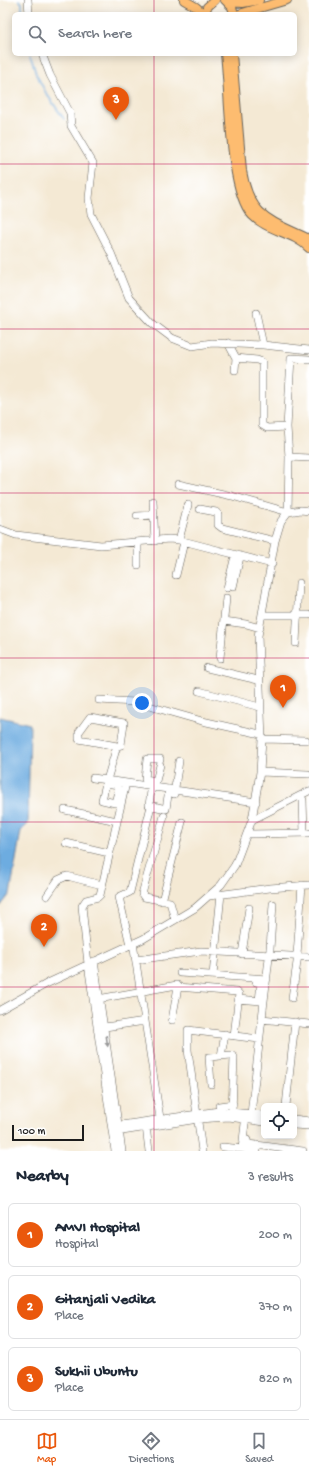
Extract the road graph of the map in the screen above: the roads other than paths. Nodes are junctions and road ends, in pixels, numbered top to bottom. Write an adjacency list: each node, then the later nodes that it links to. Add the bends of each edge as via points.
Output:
1 (28, 0): 7 (street)
2 (184, 0): 8 (main road)
3 (212, 0): 9 (main road)
4 (259, 0): 6 (main road, via 243,3)
5 (287, 0): 11 (main road)
6 (226, 1): 10 (main road)
7 (29, 12)
8 (202, 12)
9 (206, 12)
10 (233, 12)
11 (246, 12)
12 (43, 56): 18 (street, via 70,113 71,126 94,163 89,198 91,214 111,253 129,298 152,323 172,338 192,346)
13 (225, 56): 16 (main road, via 239,192 246,207 259,222)
14 (232, 56): 15 (main road, via 242,171 251,202 258,212)
15 (309, 239)
16 (309, 248)
17 (256, 314): 19 (street)
18 (228, 342): 19 (street); 21 (street)
19 (263, 345): 20 (street)
20 (309, 350)
21 (236, 358): 23 (street); 24 (street, via 262,362 262,425 267,428)
22 (309, 359): 24 (street, via 291,358)
23 (235, 370)
24 (287, 427): 25 (street)
25 (289, 456): 26 (street); 32 (street)
26 (309, 458)
27 (178, 484): 32 (street)
28 (153, 501): 33 (street)
29 (188, 505): 37 (street)
30 (200, 509): 38 (street, via 216,512 218,525 222,528)
31 (309, 511): 32 (street)
32 (288, 512): 38 (street, via 282,521)
33 (154, 515): 34 (street); 36 (street)
34 (137, 516)
35 (0, 529): 39 (street, via 16,535 100,546)
36 (155, 541): 37 (street); 39 (street)
37 (181, 541): 40 (street); 43 (street)
38 (276, 541): 41 (street)
39 (138, 542): 42 (street)
40 (237, 556): 41 (street); 45 (street)
41 (272, 564): 49 (street)
42 (138, 565)
43 (176, 574)
44 (298, 583): 47 (street)
45 (230, 588)
46 (226, 598): 50 (street)
47 (297, 615): 48 (street); 49 (street); 52 (street)
48 (309, 615)
49 (262, 616): 51 (street)
50 (224, 624): 51 (street); 53 (street)
51 (256, 627): 55 (street)
52 (296, 643)
53 (220, 658)
54 (207, 668): 55 (street)
55 (258, 680): 58 (street)
56 (199, 690): 58 (street)
57 (99, 700): 59 (street, via 135,702)
58 (260, 707): 59 (street)
59 (261, 736): 60 (street); 64 (street)
60 (306, 740)
61 (116, 746): 61 (street, via 121,745 124,722 90,716 79,732 79,739); 67 (street)
62 (146, 753): 69 (street)
63 (179, 761): 71 (street)
64 (260, 772): 65 (street); 74 (street)
65 (308, 774)
66 (93, 778): 67 (street)
67 (107, 780): 68 (street)
68 (126, 783): 69 (street); 80 (street, via 121,792)
69 (140, 785): 70 (street)
70 (154, 786): 70 (street, via 160,762 147,759 145,779); 71 (street); 71 (street, via 149,805 166,809)
71 (171, 791): 74 (street); 75 (street)
72 (309, 791): 79 (street)
73 (303, 800): 82 (street)
74 (256, 802): 79 (street)
75 (172, 804)
76 (65, 810): 80 (street)
77 (150, 810): 95 (street, via 130,892 120,897)
78 (164, 816): 91 (street, via 142,894 144,897)
79 (252, 820): 83 (street)
80 (117, 821): 85 (street)
81 (182, 822): 91 (street)
82 (307, 833): 83 (street)
83 (247, 834): 90 (street, via 227,877)
84 (66, 843): 85 (street)
85 (109, 853): 86 (street)
86 (102, 885): 89 (street, via 67,876 58,880); 102 (street, via 98,898 86,900 82,906)
87 (305, 885): 88 (street); 98 (street)
88 (221, 894): 90 (street); 96 (street)
89 (47, 896)
90 (209, 896): 94 (street)
91 (162, 901): 94 (street, via 170,902)
92 (273, 904): 99 (street)
93 (249, 908): 97 (street)
94 (175, 920): 95 (street)
95 (131, 944): 101 (street); 102 (street)
96 (215, 952): 97 (street); 101 (street); 104 (street)
97 (242, 954): 99 (street)
98 (297, 955): 99 (street); 100 (street); 110 (street)
99 (270, 956): 106 (street)
100 (309, 957)
101 (136, 960): 108 (street)
102 (91, 963): 109 (street); 112 (street); 114 (street, via 48,982)
103 (180, 973): 104 (street)
104 (213, 975): 105 (street)
105 (256, 979): 106 (street); 113 (street, via 256,982 261,983)
106 (267, 979): 113 (street)
107 (177, 985): 108 (street)
108 (140, 991): 109 (street); 117 (street)
109 (101, 998): 112 (street); 120 (street)
110 (292, 998)
111 (238, 999): 113 (street); 116 (street, via 237,992 178,987); 122 (street)
112 (93, 1000): 125 (street)
113 (262, 1001): 115 (street)
114 (0, 1010)
115 (262, 1019): 118 (street); 123 (street)
116 (172, 1020)
117 (145, 1021): 120 (street); 133 (street)
118 (295, 1022): 119 (street); 127 (street)
119 (309, 1024)
120 (105, 1026): 125 (street, one-way to 125)
121 (225, 1034): 122 (street); 124 (street); 130 (street, via 188,1030 188,1050)
122 (234, 1036): 123 (street)
123 (259, 1039): 131 (street)
124 (222, 1056): 126 (street, via 208,1058); 129 (street, via 231,1055 235,1060)
125 (106, 1061): 140 (street)
126 (211, 1084)
127 (286, 1103)
128 (219, 1106): 129 (street)
129 (232, 1108): 130 (street); 131 (street)
130 (198, 1116): 131 (street); 133 (street); 138 (street); 148 (street)
131 (247, 1116): 132 (street); 135 (street); 143 (street)
132 (261, 1116)
133 (160, 1118): 140 (street)
134 (297, 1119): 136 (street)
135 (261, 1121)
136 (309, 1121)
137 (297, 1125): 139 (street)
138 (146, 1126): 140 (street); 147 (street)
139 (309, 1126)
140 (115, 1129): 145 (street); 146 (street)
141 (247, 1140): 144 (street, via 248,1144)
142 (223, 1147): 143 (street)
143 (242, 1149): 149 (street)
144 (276, 1149): 150 (street)
145 (115, 1151)
146 (122, 1151)
147 (149, 1151)
148 (202, 1151)
149 (257, 1151)
150 (303, 1151)

